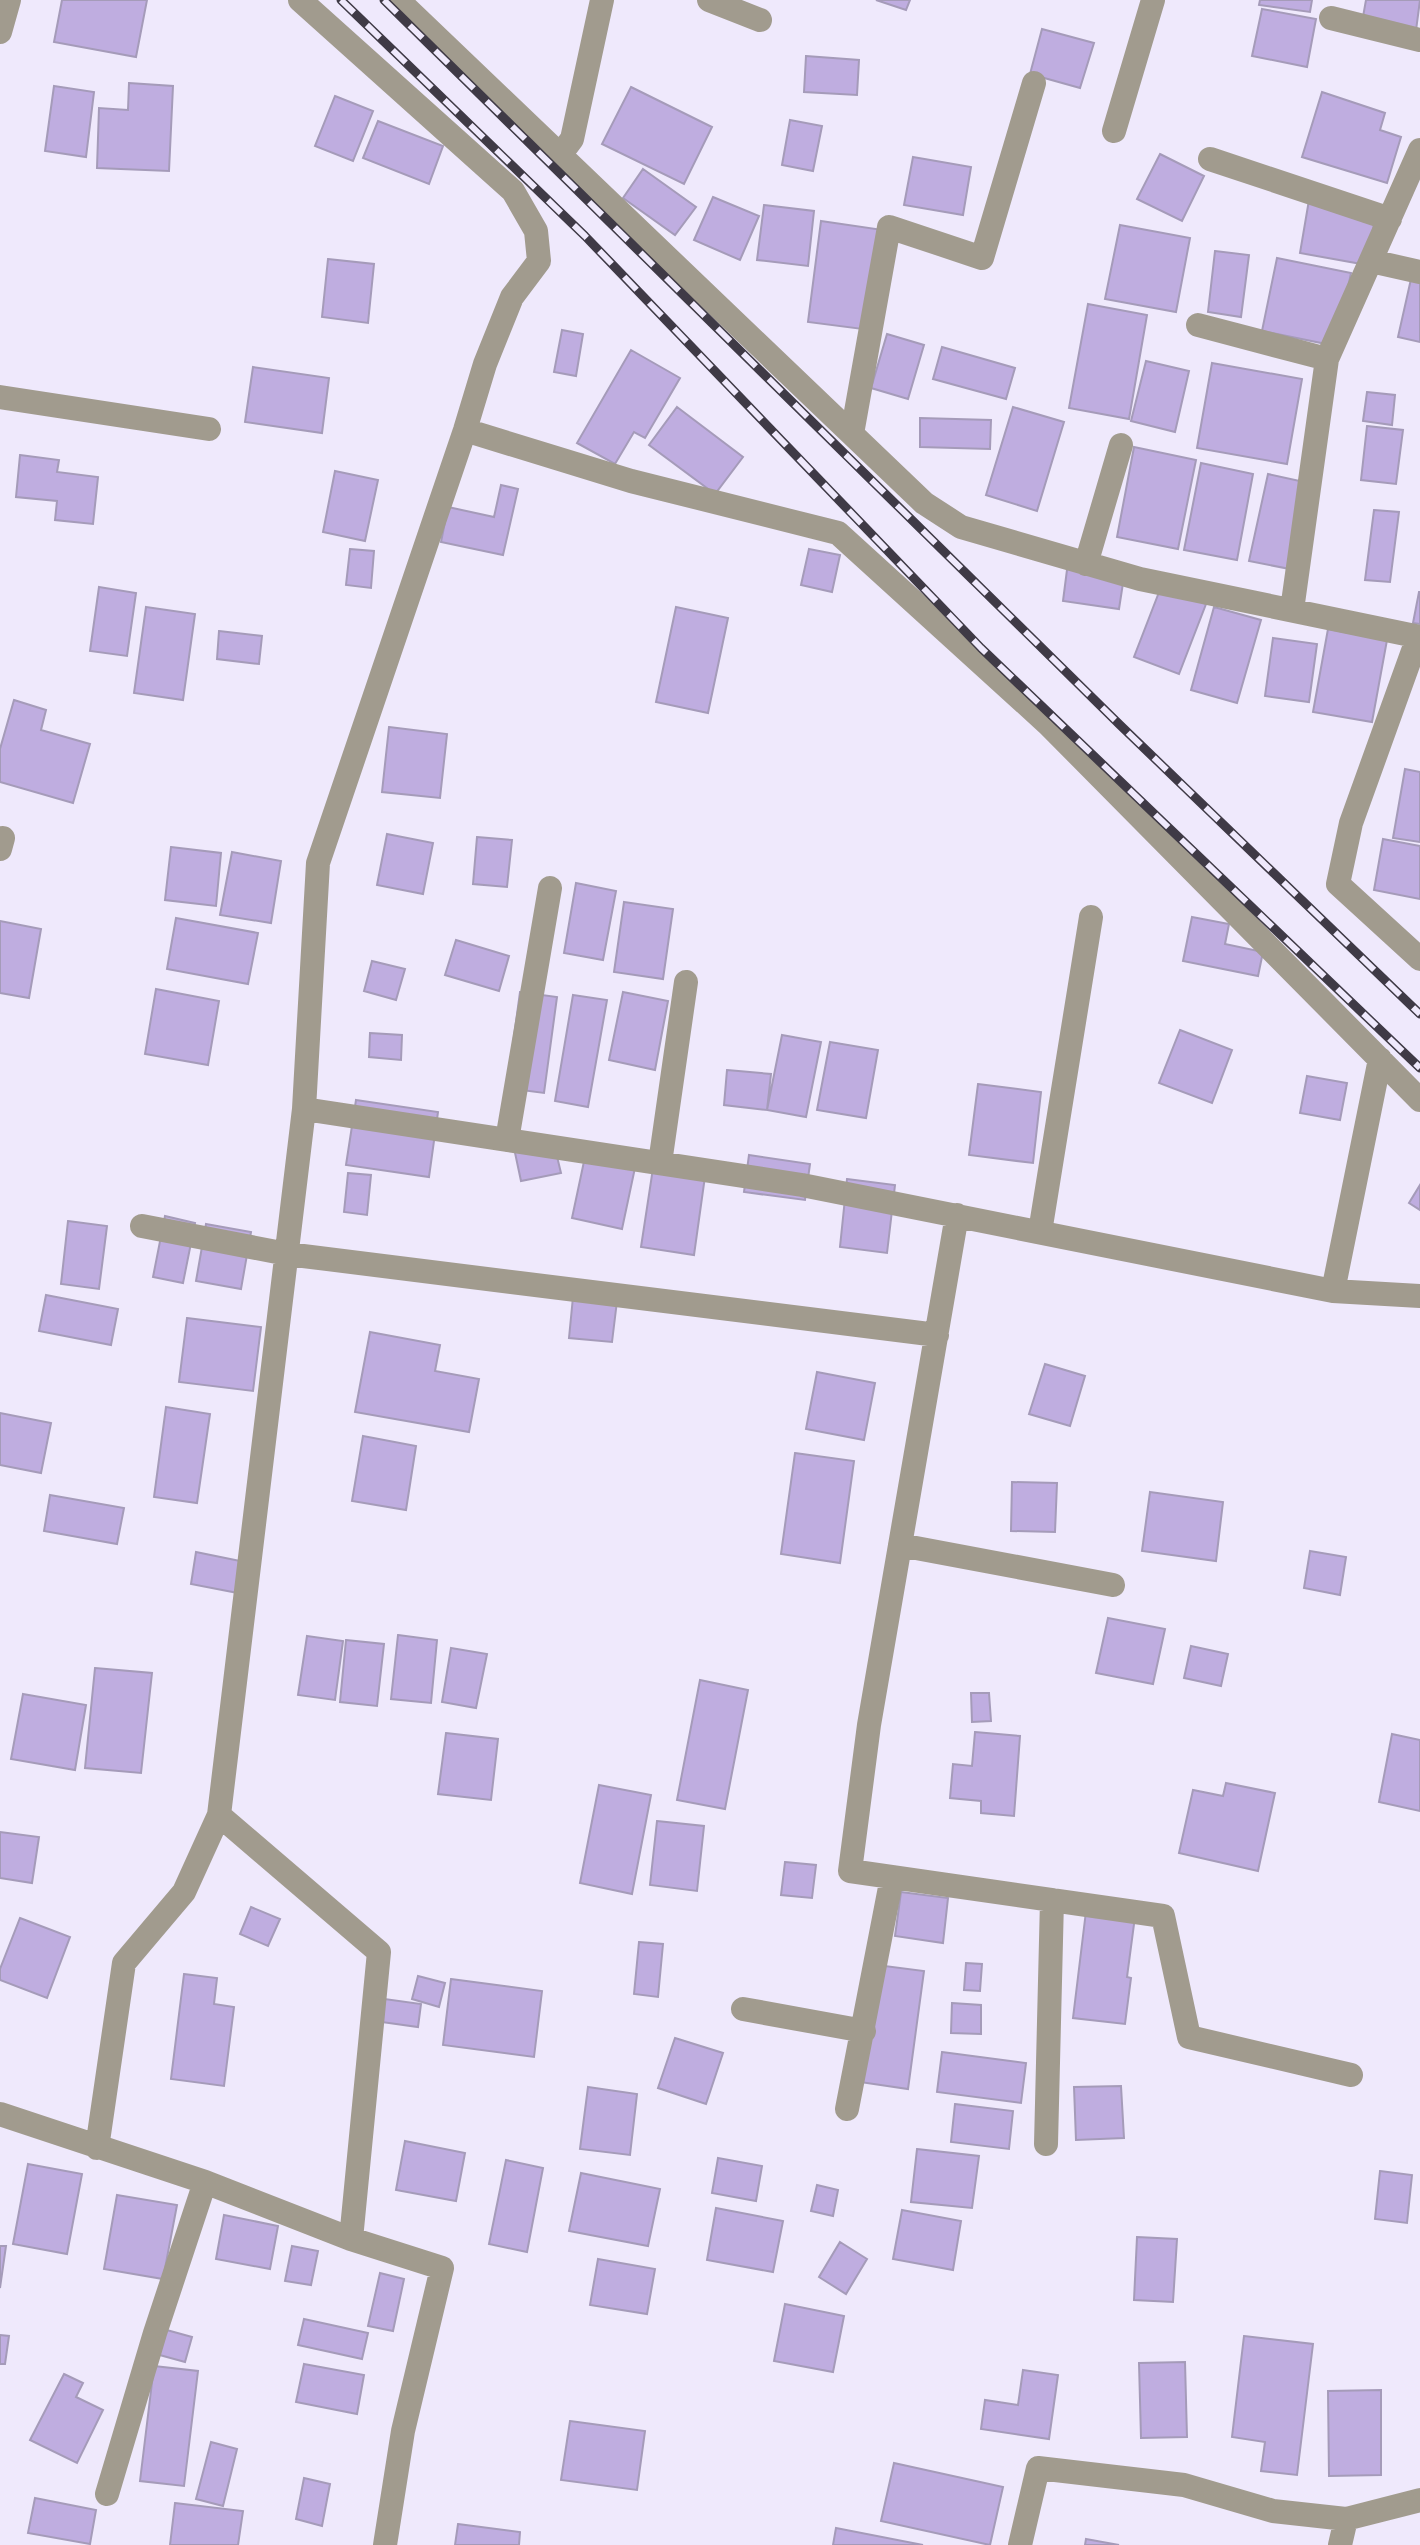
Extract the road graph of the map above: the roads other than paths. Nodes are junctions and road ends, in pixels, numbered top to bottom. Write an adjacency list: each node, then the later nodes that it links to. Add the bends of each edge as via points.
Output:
1 (9, 0): 9 (street)
2 (300, 0): 23 (street, via 513,191 536,231 539,261 512,297)
3 (398, 0): 14 (street)
4 (602, 0): 14 (street, via 572,139)
5 (709, 0): 8 (street)
6 (1153, 0): 12 (street)
7 (1331, 18): 10 (street)
8 (760, 20)
9 (0, 32)
10 (1420, 40)
11 (1034, 83): 24 (street, via 982,258 889,227)
12 (1114, 131)
13 (1420, 150): 16 (street)
14 (560, 155): 24 (street)
15 (1210, 159): 16 (street)
16 (1390, 219): 17 (street)
17 (1371, 261): 18 (street); 20 (street)
18 (1420, 272)
19 (1198, 325): 20 (street)
20 (1327, 359): 27 (street)
21 (0, 397): 22 (street)
22 (209, 429)
23 (465, 430): 33 (street, via 631,481 838,533 1048,724); 35 (street, via 318,863)
24 (852, 434): 26 (street, via 924,503 961,527)
25 (1121, 445): 26 (street)
26 (1086, 564): 27 (street)
27 (1292, 610): 28 (street)
28 (1419, 637): 31 (street, via 1351,823 1338,884)
29 (550, 888): 36 (street)
30 (1091, 917): 40 (street)
31 (1420, 959)
32 (686, 982): 37 (street)
33 (1380, 1059): 34 (street); 42 (street)
34 (1420, 1100)
35 (304, 1109): 36 (street); 41 (street)
36 (507, 1140): 37 (street)
37 (660, 1163): 38 (street)
38 (957, 1215): 40 (street); 44 (street)
39 (142, 1226): 41 (street)
40 (1040, 1232): 42 (street)
41 (287, 1254): 44 (street); 47 (street)
42 (1333, 1291): 43 (street)
43 (1420, 1296)
44 (937, 1335): 45 (street)
45 (900, 1545): 46 (street); 48 (street, via 850,1871)
46 (1113, 1585)
47 (219, 1815): 56 (street, via 184,1892 124,1963); 58 (street, via 379,1952)
48 (892, 1877): 49 (street); 51 (street)
49 (1052, 1900): 52 (street, via 1163,1916 1189,2037); 55 (street)
50 (743, 2009): 51 (street)
51 (864, 2031): 53 (street)
52 (1351, 2075)
53 (847, 2109)
54 (0, 2114): 56 (street)
55 (1046, 2144)
56 (97, 2148): 57 (street)
57 (205, 2182): 58 (street); 59 (street)
58 (351, 2239): 62 (street, via 442,2268 403,2431)
59 (107, 2494)
60 (1420, 2500): 61 (street)
61 (1346, 2519): 63 (street, via 1273,2511 1184,2485 1038,2468); 64 (street)
62 (385, 2545)
63 (1020, 2545)
64 (1340, 2545)

